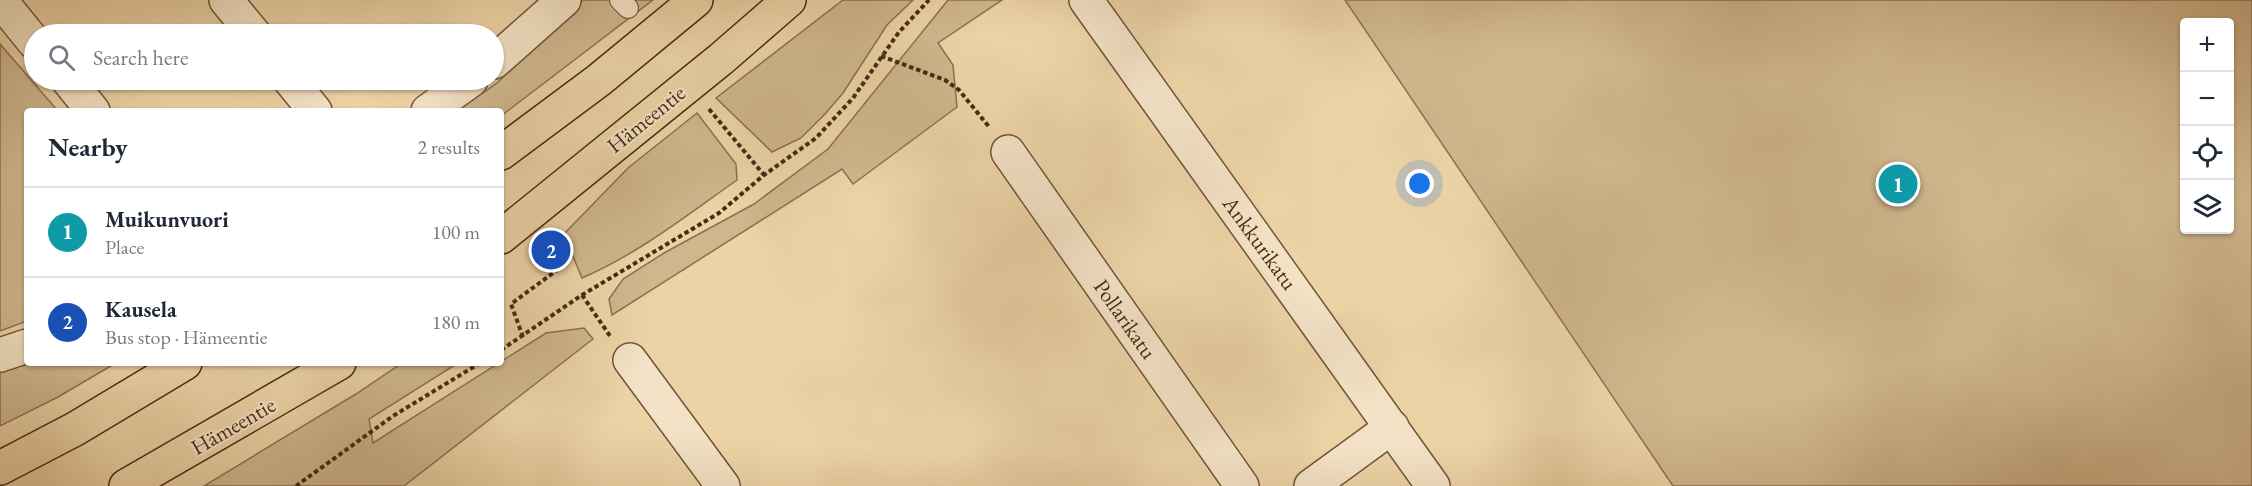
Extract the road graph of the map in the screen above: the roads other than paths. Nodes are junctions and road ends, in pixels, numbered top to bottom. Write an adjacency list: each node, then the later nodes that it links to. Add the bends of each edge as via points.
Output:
1 (0, 0): 8 (street)
2 (226, 0): 7 (street)
3 (564, 0): 9 (street)
4 (696, 0): 16 (highway)
5 (789, 0): 18 (highway, Hämeentie)
6 (1086, 0): 24 (street, Ankkurikatu)
7 (246, 24)
8 (24, 30)
9 (504, 53)
10 (76, 90): 13 (street)
11 (298, 90): 14 (street)
12 (457, 90): 15 (street)
13 (91, 108)
14 (313, 108)
15 (432, 108)
16 (504, 151)
17 (1008, 152): 28 (street, Pollarikatu)
18 (504, 235)
19 (24, 347): 20 (street)
20 (0, 355)
21 (630, 360): 27 (street)
22 (180, 366): 25 (highway, via 75,429)
23 (334, 366): 26 (highway, Hämeentie)
24 (1392, 427): 29 (street); 30 (street, Ankkurikatu)
25 (0, 468)
26 (126, 486)
27 (723, 486)
28 (1242, 486)
29 (1311, 486)
30 (1433, 486)

